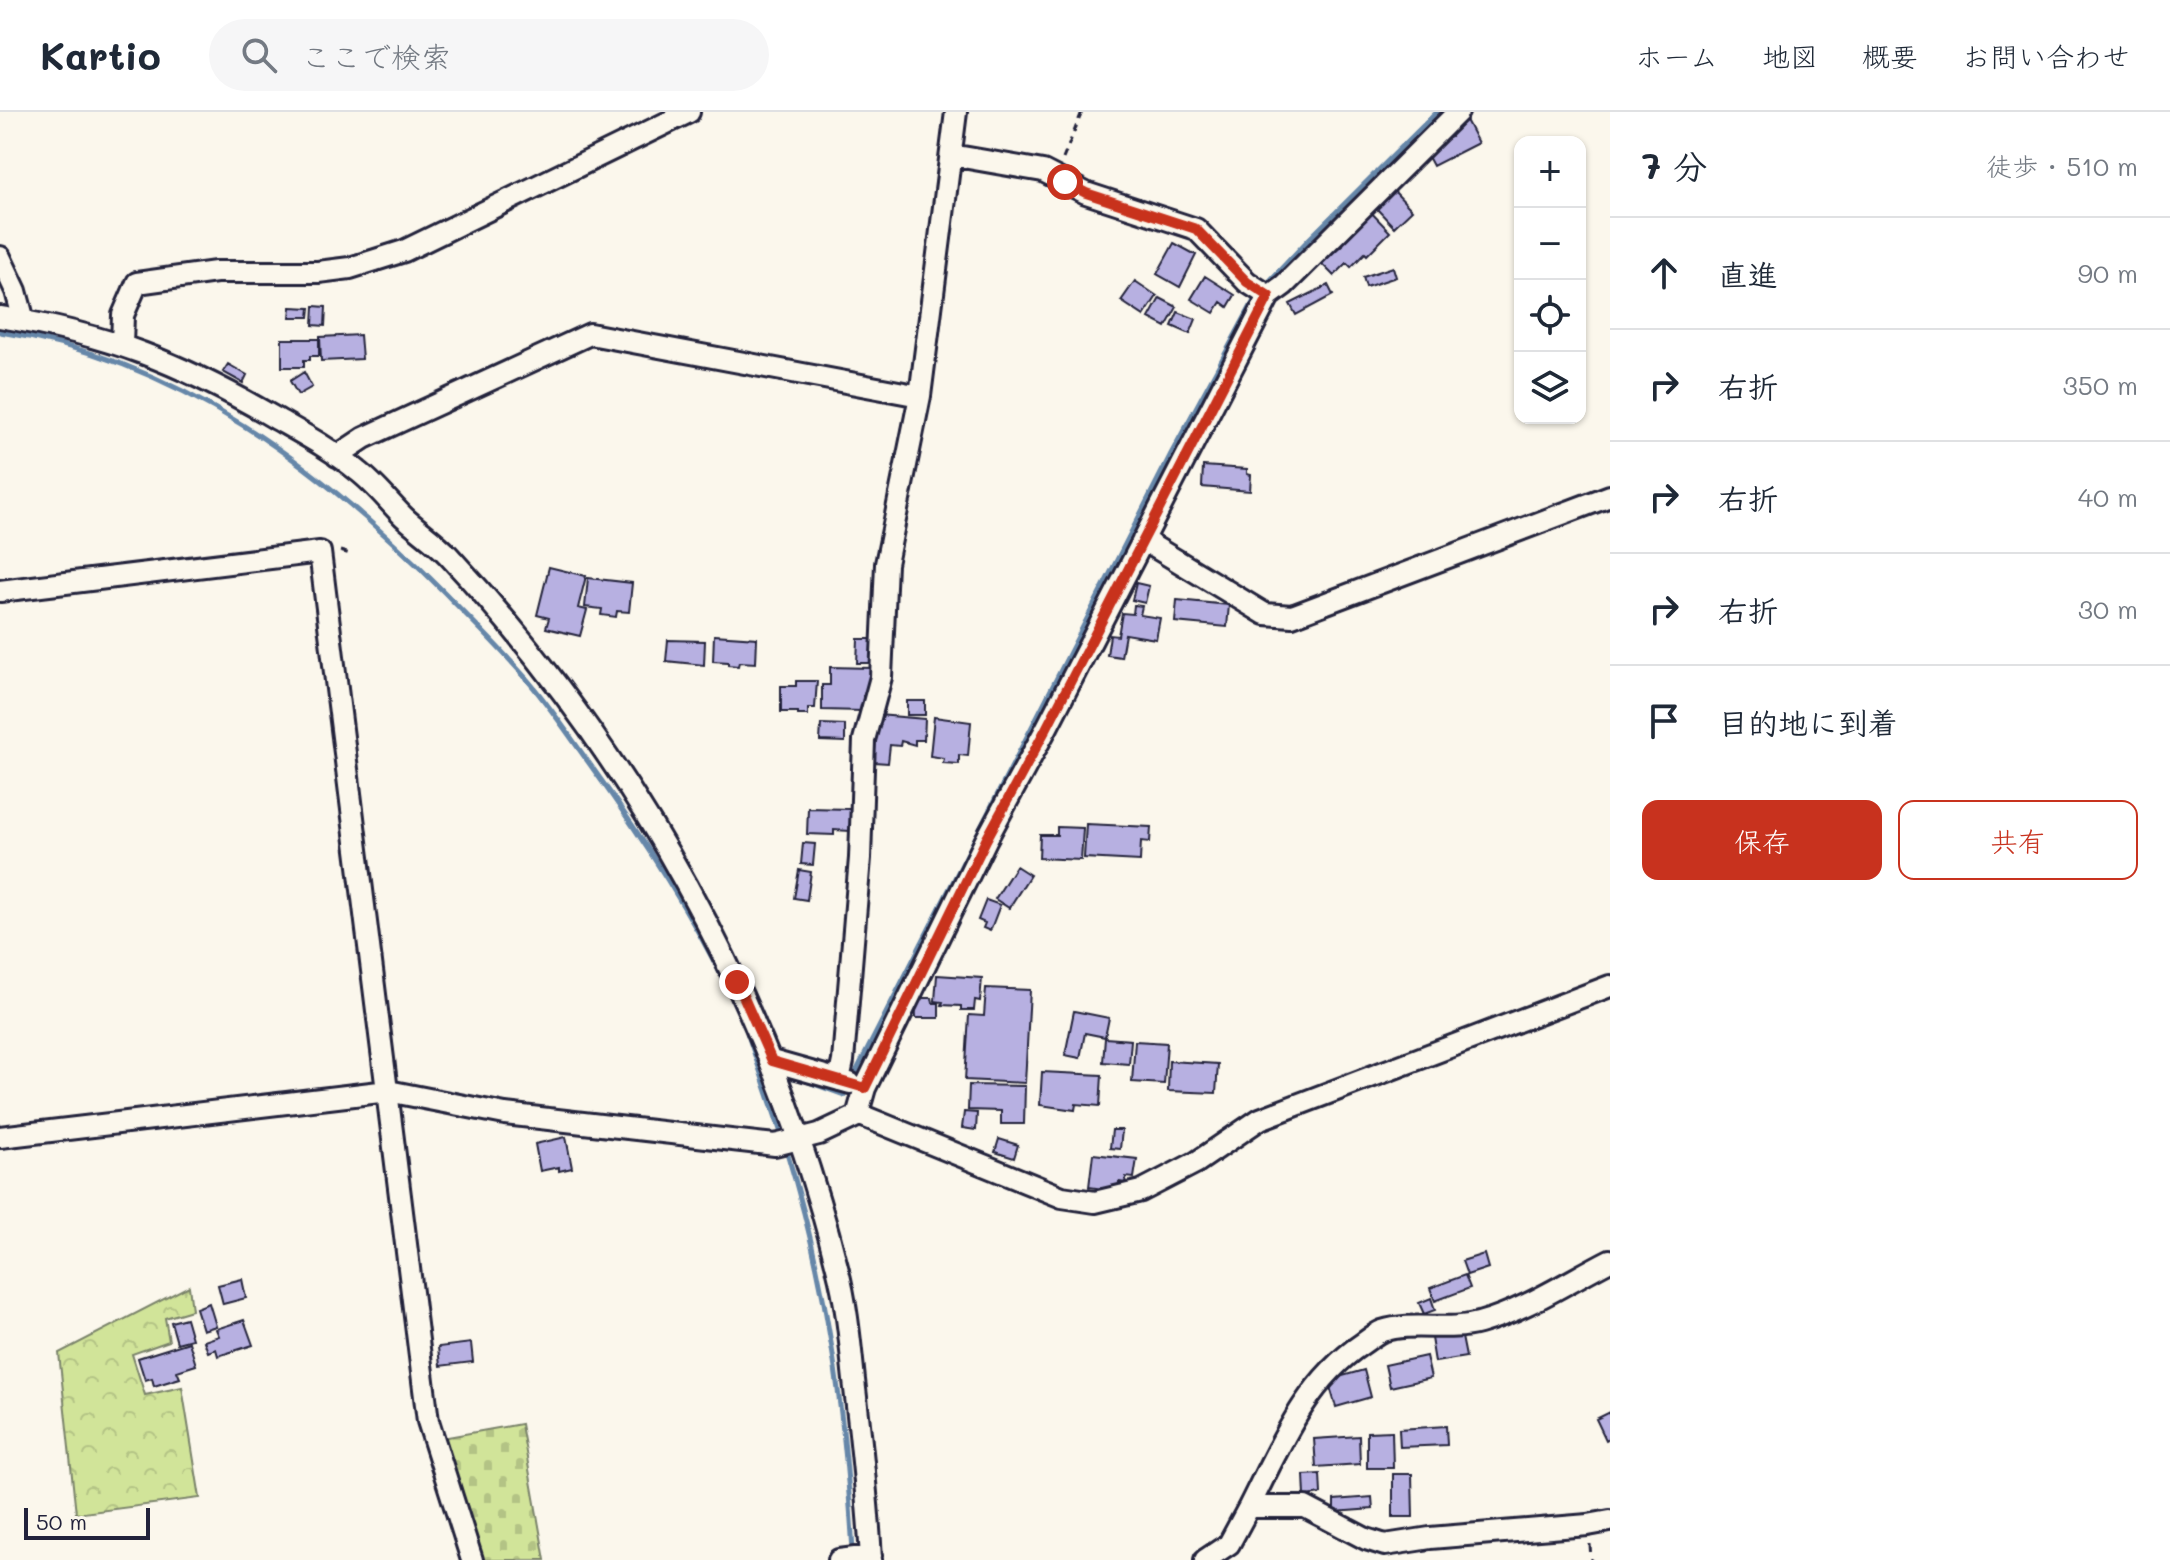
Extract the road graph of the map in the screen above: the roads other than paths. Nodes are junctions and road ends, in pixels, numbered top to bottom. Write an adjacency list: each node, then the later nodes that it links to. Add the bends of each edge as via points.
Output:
1 (689, 112): 9 (street, via 376,261 328,271 216,272 137,283 123,315)
2 (956, 112): 4 (street)
3 (1458, 112): 6 (street)
4 (951, 155): 6 (street, via 1043,171 1086,193 1196,229 1247,282); 10 (street)
5 (0, 257): 8 (street)
6 (1269, 296): 13 (street)
7 (0, 317): 8 (street)
8 (24, 321): 9 (street)
9 (122, 345): 11 (street, via 221,386)
10 (920, 396): 11 (street, via 590,334 364,438); 17 (street, via 886,564 881,677 864,740 860,858)
11 (337, 456): 16 (street, via 445,552 603,747 670,853)
12 (1610, 496): 13 (street, via 1292,616 1265,614)
13 (1143, 540): 18 (street, via 986,840)
14 (0, 591): 19 (street, via 320,552)
15 (1610, 986): 20 (street, via 1260,1119 1173,1176 1114,1199 1062,1197)
16 (772, 1061): 17 (street); 22 (street)
17 (839, 1080): 18 (street)
18 (865, 1088): 20 (street)
19 (388, 1091): 21 (street); 22 (street, via 505,1114); 27 (street, via 428,1421)
20 (857, 1116): 22 (street)
21 (0, 1137)
22 (789, 1142): 26 (street, via 837,1265 849,1321 865,1461)
23 (1610, 1260): 24 (street, via 1500,1317 1460,1328 1388,1330 1353,1350 1301,1407)
24 (1249, 1507): 25 (street, via 1305,1507 1385,1545); 29 (street, via 1229,1544)
25 (1610, 1521)
26 (863, 1558): 28 (street)
27 (472, 1560)
28 (839, 1560)
29 (1205, 1560)

